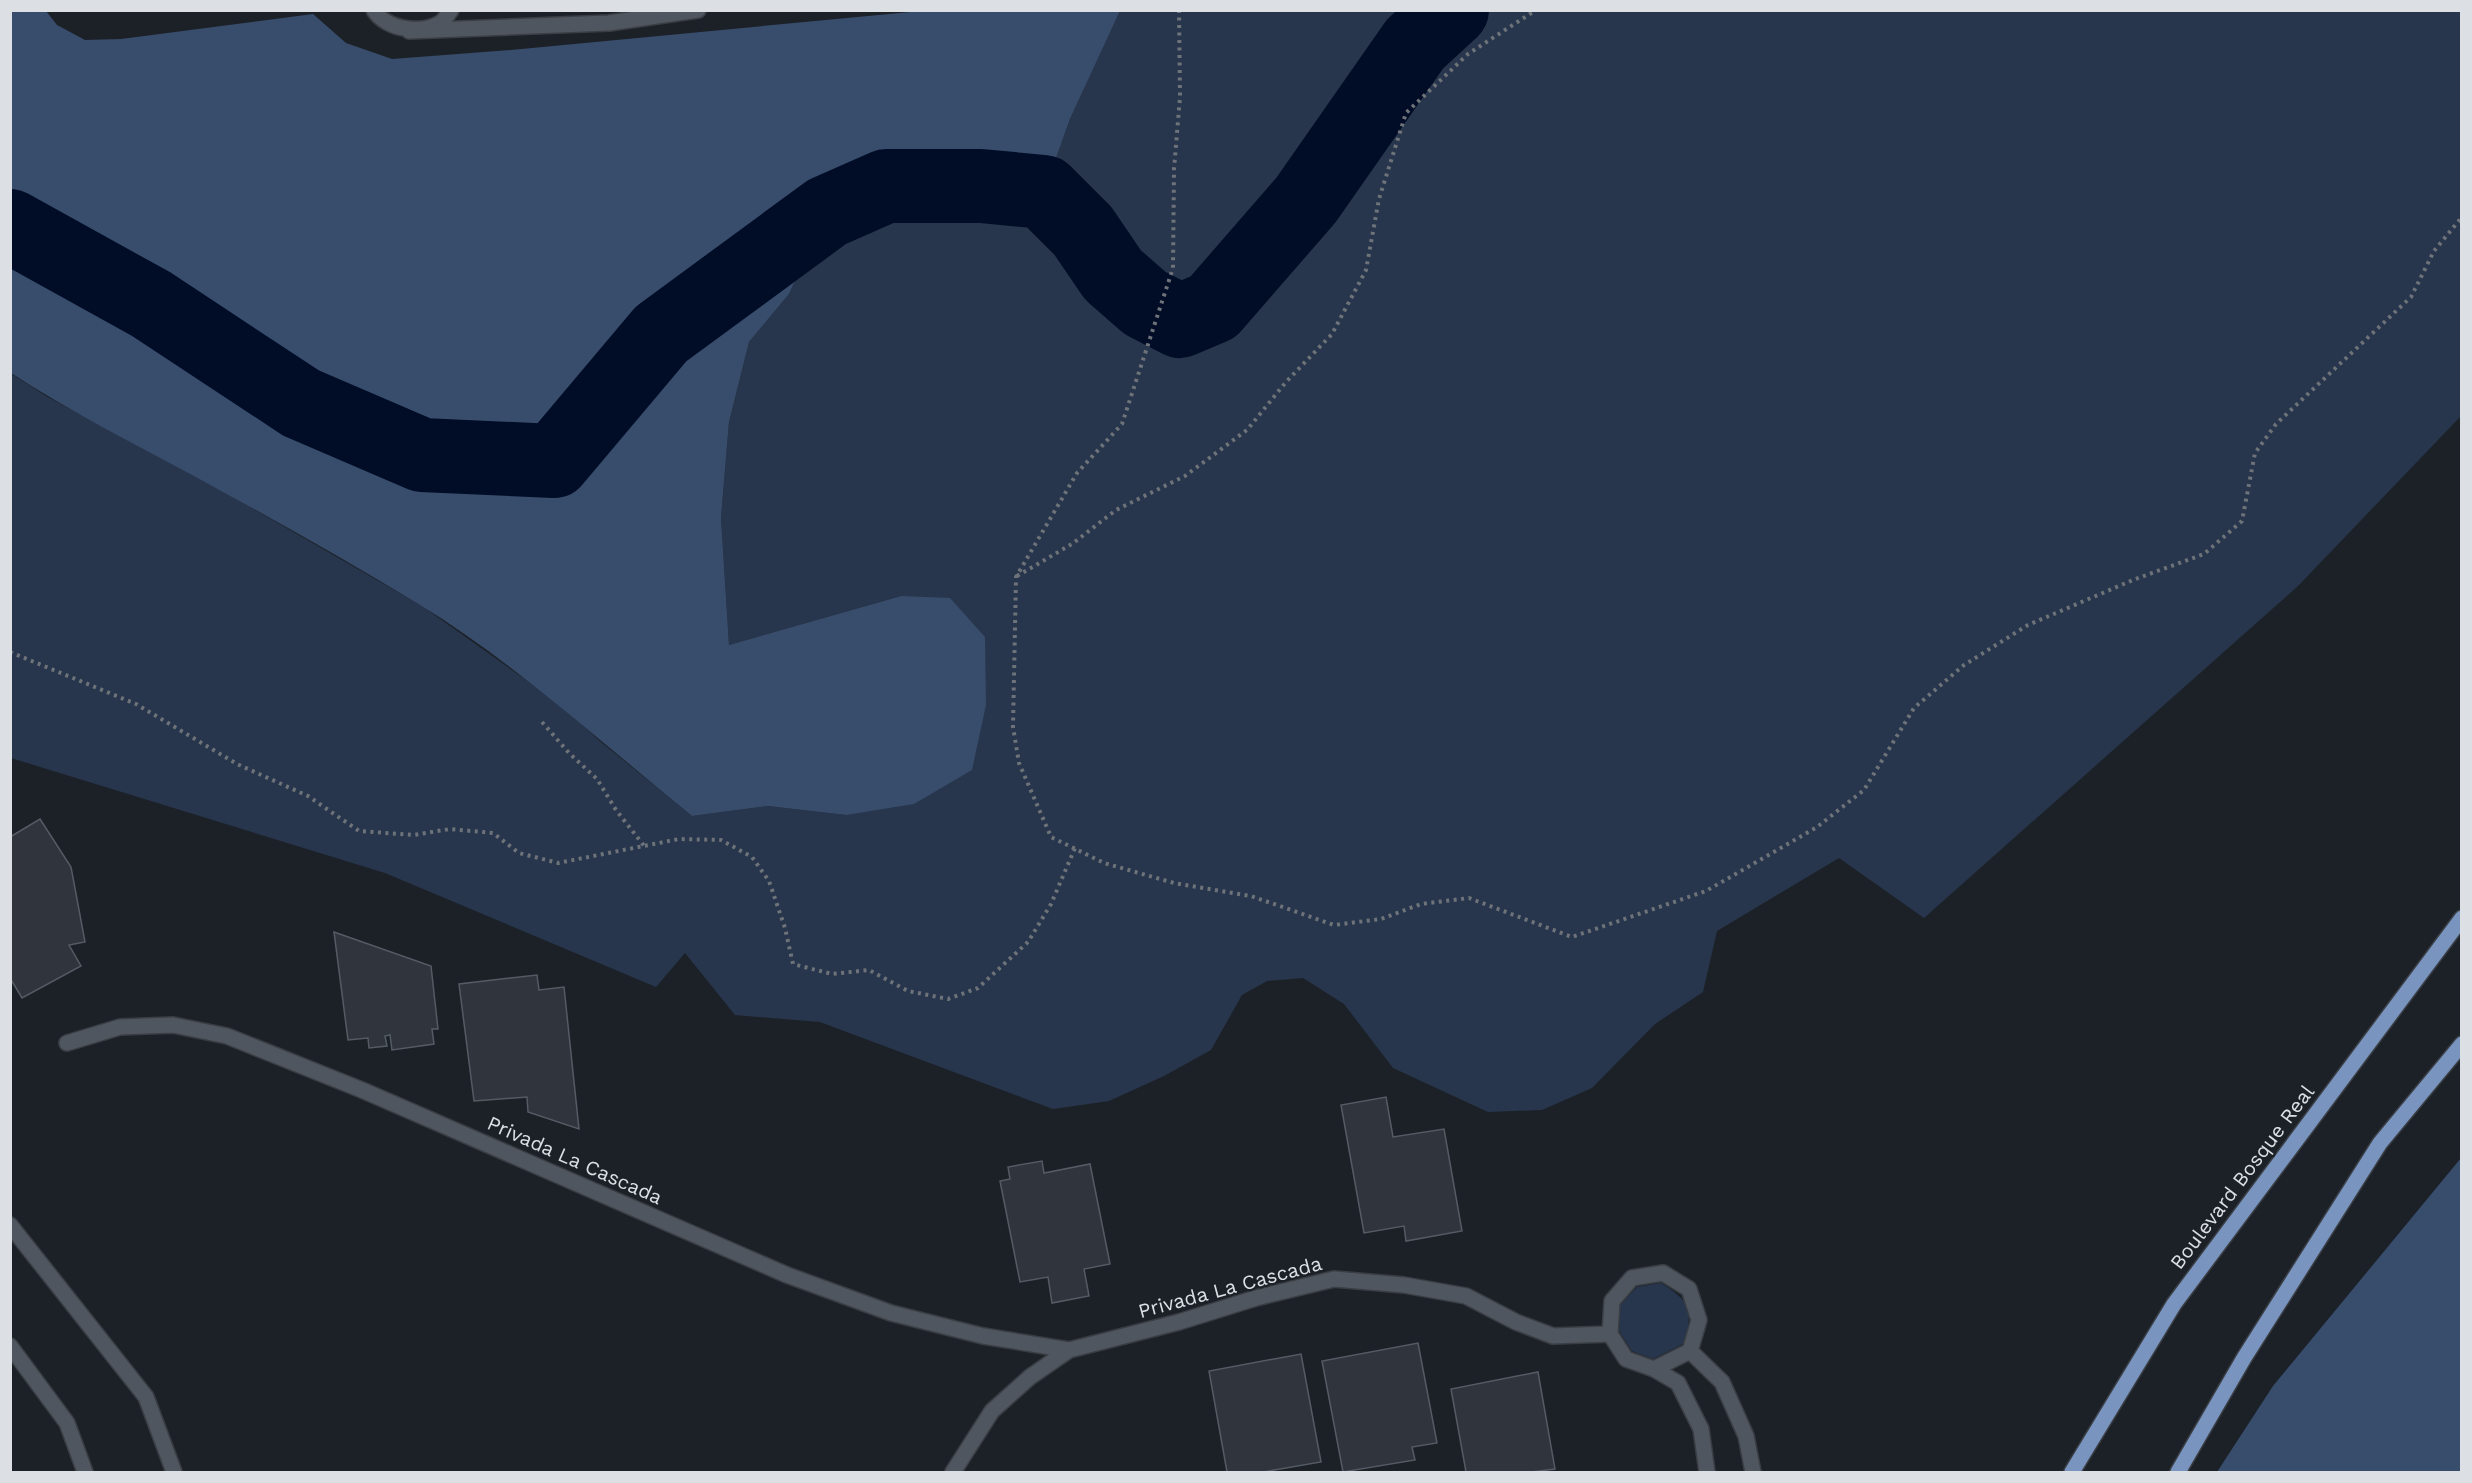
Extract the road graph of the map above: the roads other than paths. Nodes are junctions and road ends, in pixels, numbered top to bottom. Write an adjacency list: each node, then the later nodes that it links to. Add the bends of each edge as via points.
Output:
1 (374, 10): 4 (street, via 378,18)
2 (451, 10): 4 (street, via 441,22)
3 (698, 10): 4 (street, via 609,23)
4 (409, 31)
5 (2462, 918): 19 (main road, Boulevard Bosque Real, via 2174,1304)
6 (67, 1043): 11 (street, Privada La Cascada, via 120,1027 173,1025 227,1036 362,1090 787,1275 891,1313 982,1336)
7 (2462, 1044): 20 (main road, via 2380,1143 2244,1358)
8 (10, 1225): 15 (street, via 146,1397)
9 (1610, 1334): 11 (street, Privada La Cascada, via 1553,1336 1466,1296 1334,1279); 12 (street, via 1612,1301 1632,1278 1663,1273 1689,1289 1699,1320); 13 (street, via 1626,1359)
10 (10, 1346): 14 (street, via 67,1423)
11 (1069, 1350): 16 (street, Privada La Cascada, via 1030,1377 992,1411)
12 (1690, 1350): 13 (street); 18 (street, via 1722,1382 1746,1436)
13 (1654, 1369): 17 (street, via 1678,1383 1701,1429)
14 (85, 1473)
15 (174, 1473)
16 (953, 1473)
17 (1707, 1473)
18 (1753, 1473)
19 (2072, 1473)
20 (2178, 1473)

